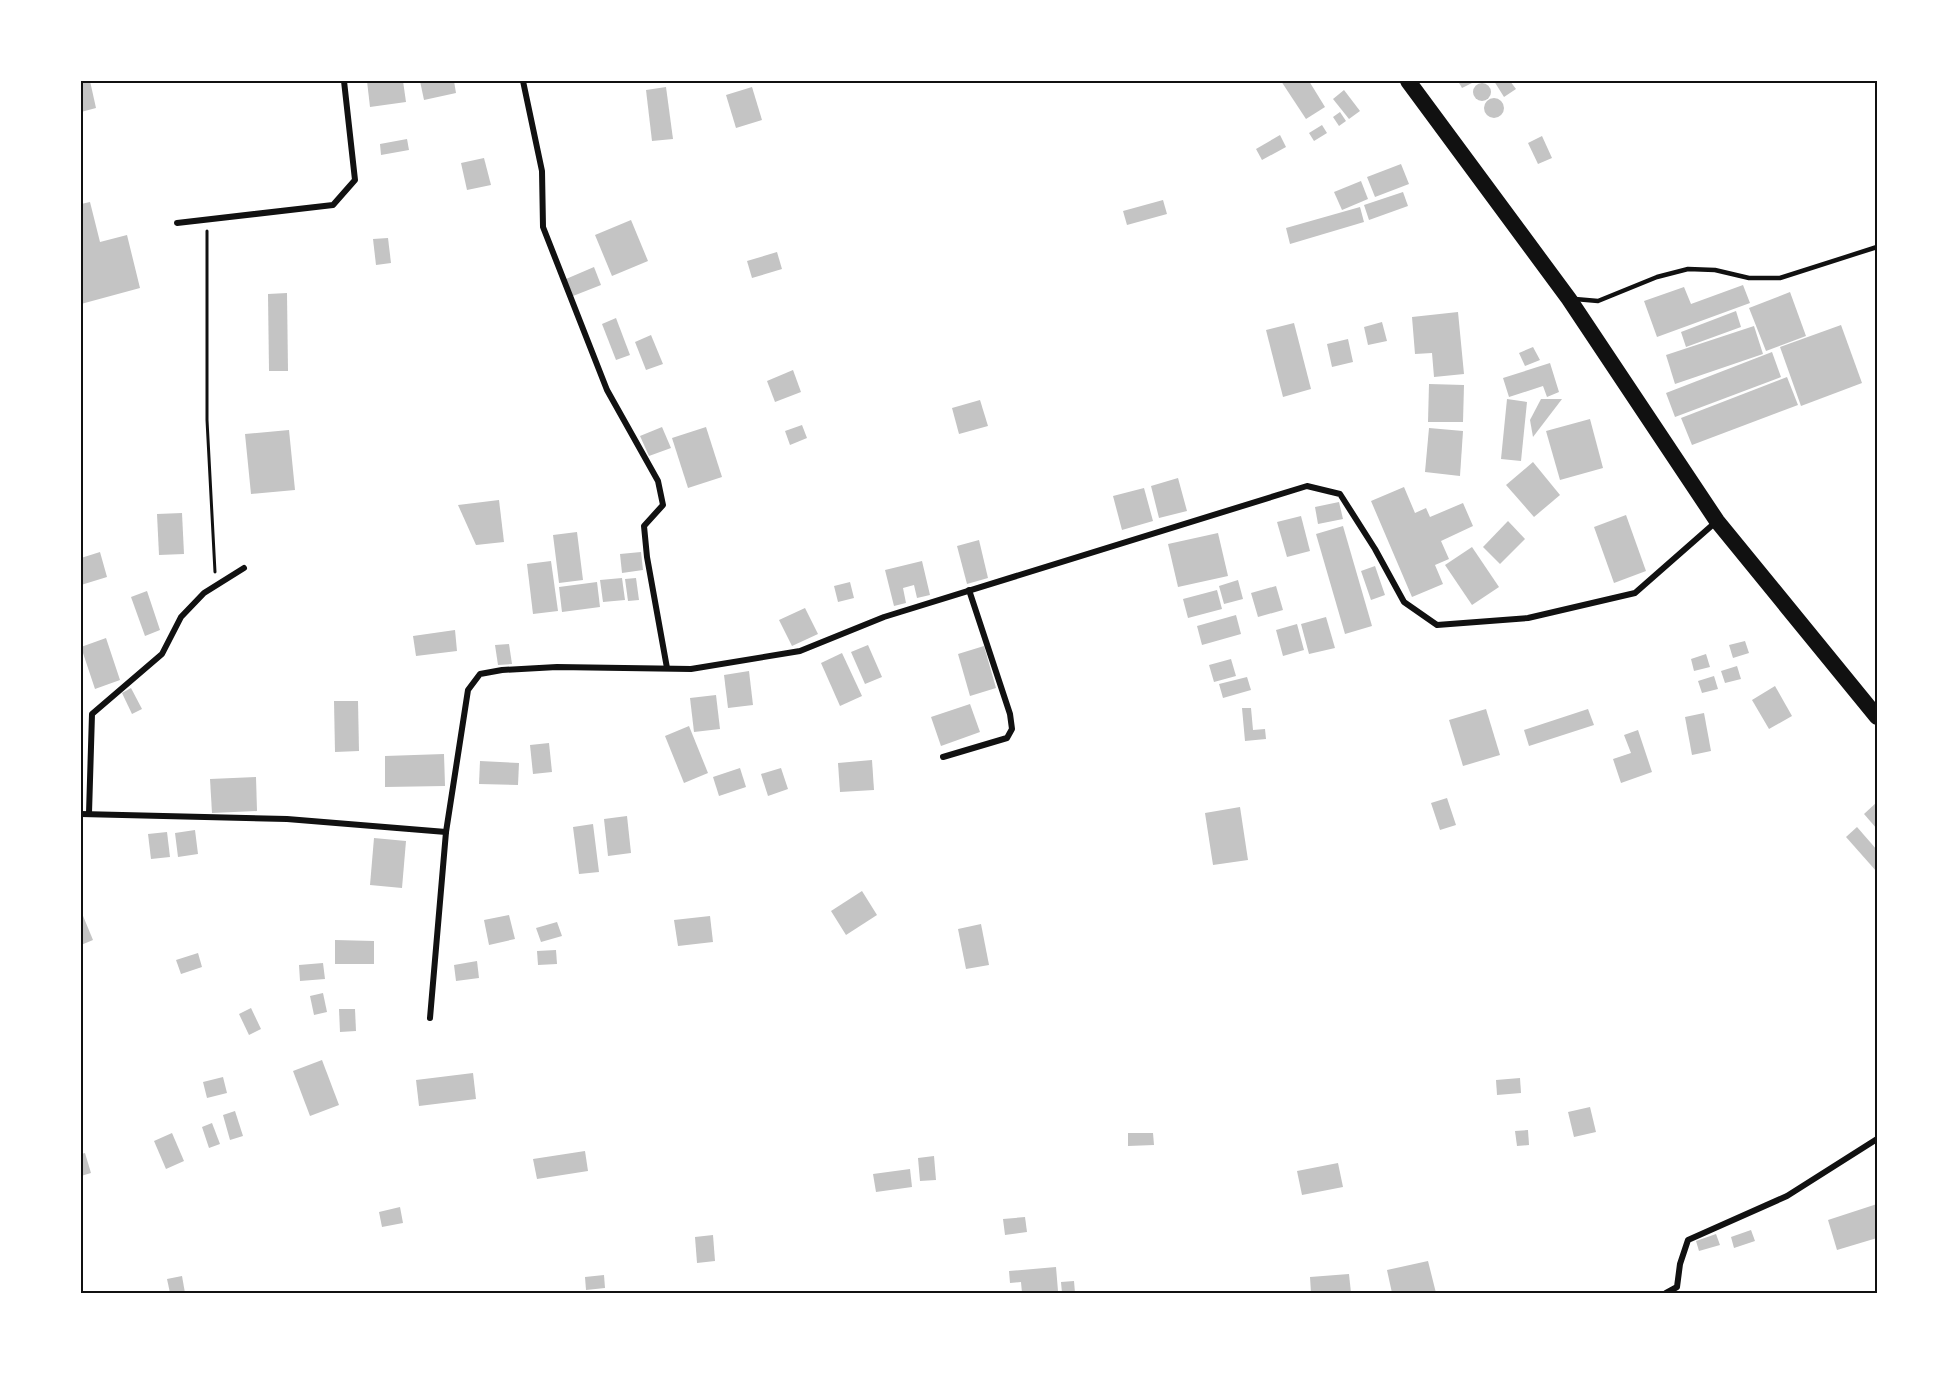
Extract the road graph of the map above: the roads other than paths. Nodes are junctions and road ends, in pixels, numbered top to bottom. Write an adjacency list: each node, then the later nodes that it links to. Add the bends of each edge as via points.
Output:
1 (344, 81): 4 (street, via 355,180 333,206)
2 (523, 81): 10 (street, via 542,171 543,227 607,390 658,481 663,505 644,526)
3 (1408, 81): 6 (highway)
4 (177, 223)
5 (1877, 247): 6 (lane, via 1780,278 1749,278 1688,269 1598,301)
6 (1569, 299): 7 (highway)
7 (1717, 521): 9 (street, via 1635,594 1528,618 1437,625 1404,602 1340,494 1307,486); 11 (highway)
8 (244, 568): 13 (street, via 204,593 180,617 162,654 92,714)
9 (969, 590): 10 (street, via 884,617 800,651 691,669); 12 (street, via 1012,729 1007,738)
10 (667, 668): 14 (street, via 557,667 480,674 468,690)
11 (1877, 717)
12 (943, 757)
13 (85, 813): 14 (street, via 287,819)
14 (446, 832): 15 (street)
15 (430, 1018)
16 (1877, 1139): 17 (street, via 1787,1196 1688,1240 1677,1287)
17 (1666, 1293)

